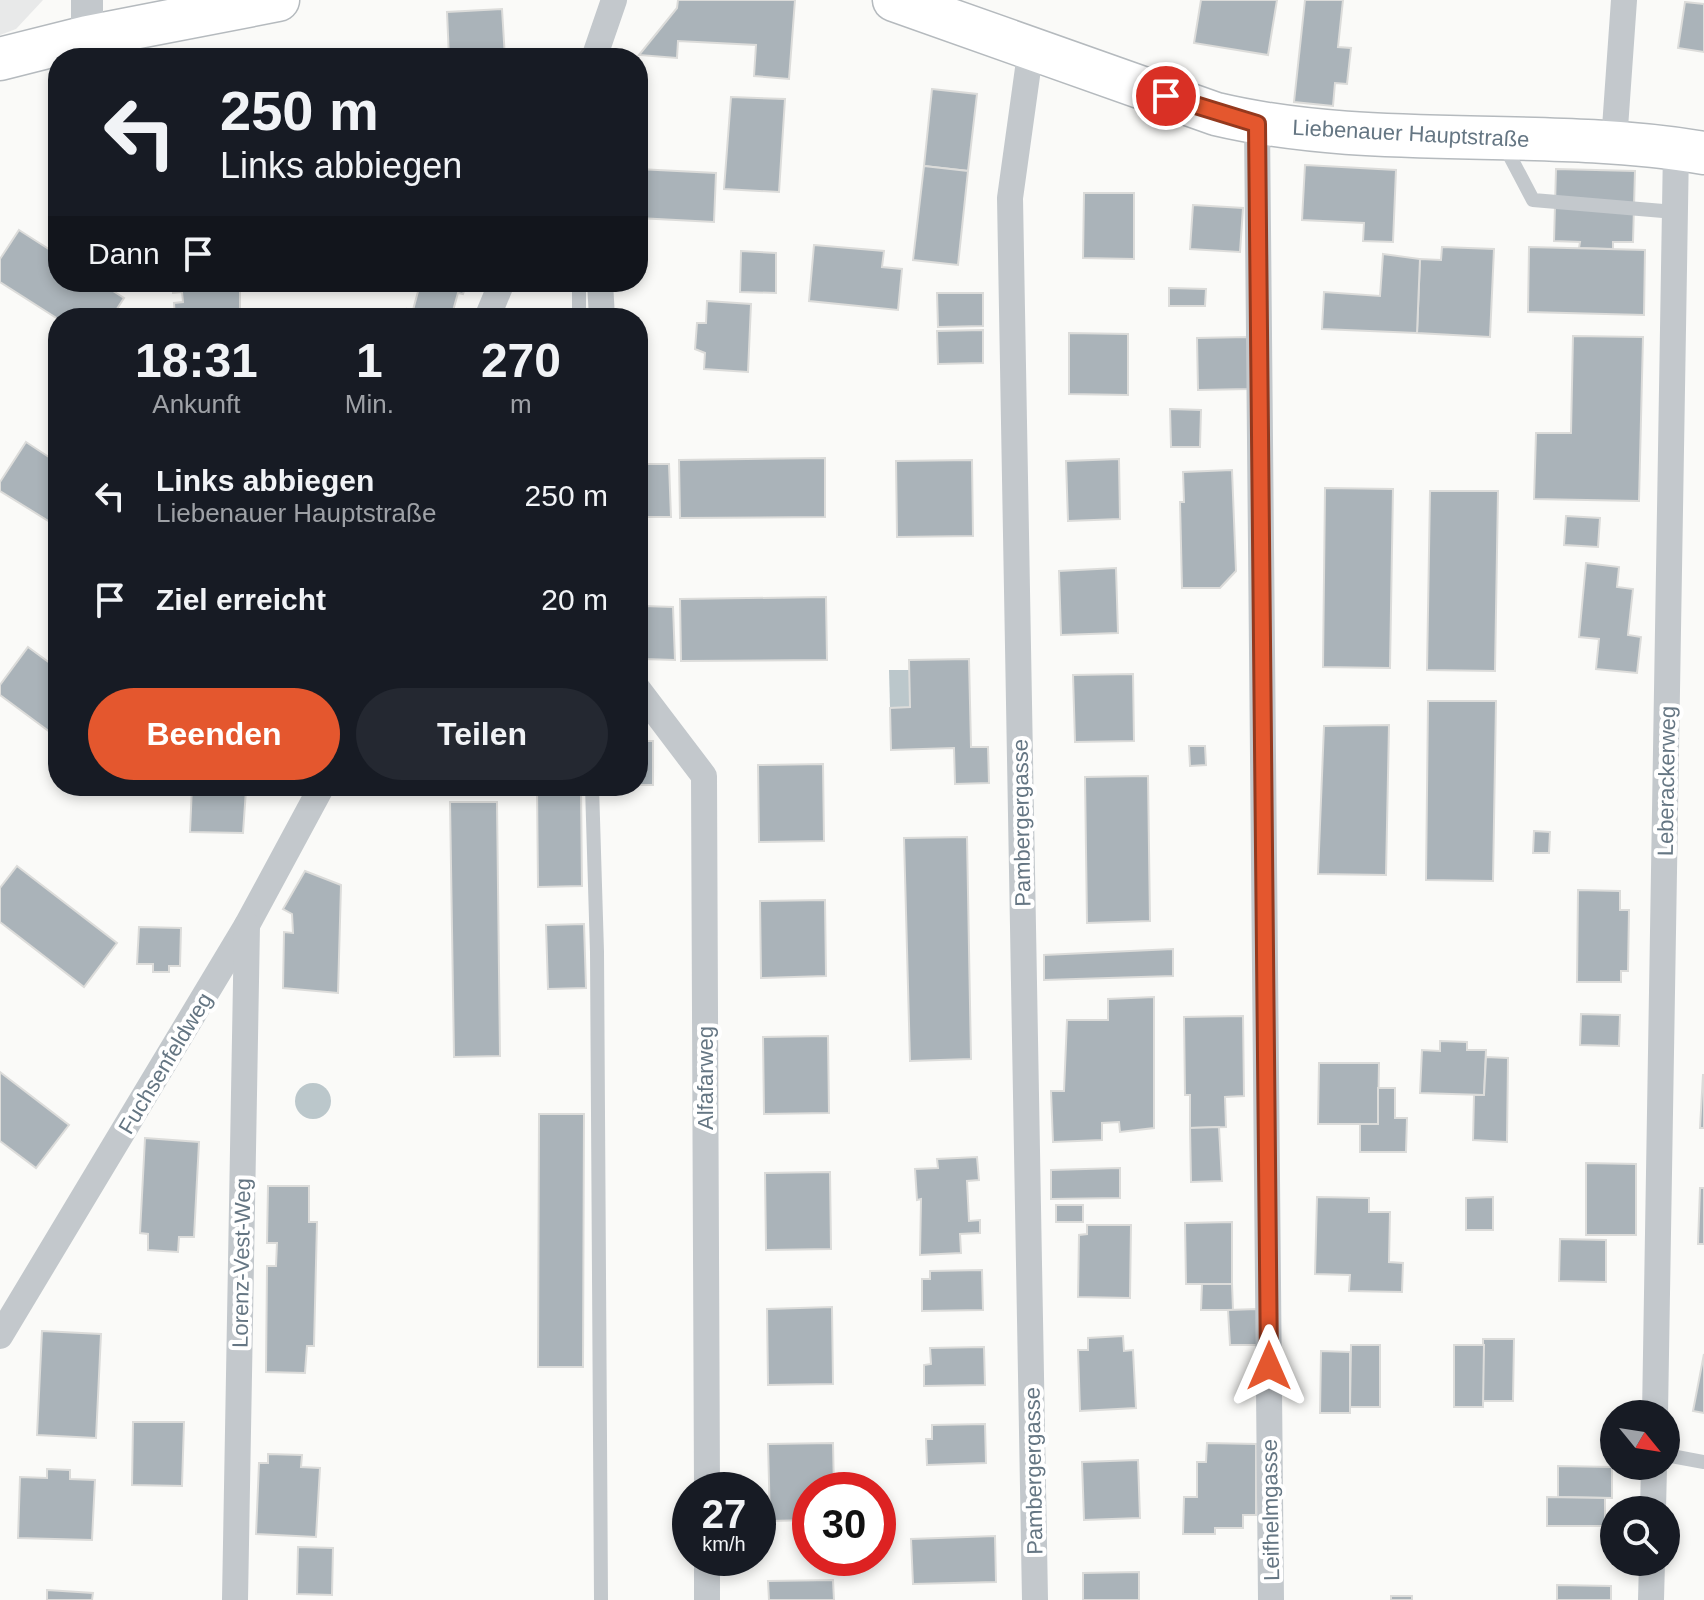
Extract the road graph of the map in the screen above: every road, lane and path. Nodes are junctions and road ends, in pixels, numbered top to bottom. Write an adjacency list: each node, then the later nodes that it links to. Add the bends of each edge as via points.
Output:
1 (278, 0): 5 (main road)
2 (614, 0): 8 (street)
3 (894, 0): 7 (main road, Liebenauer Hauptstraße)
4 (1624, 0): 12 (street)
5 (172, 10): 6 (main road)
6 (87, 18): 9 (main road)
7 (1031, 47): 10 (main road, Liebenauer Hauptstraße); 29 (street, Pambergergasse, via 1010,198)
8 (597, 48)
9 (0, 59)
10 (1257, 124): 11 (main road, Liebenauer Hauptstraße); 30 (street, Leifhelmgasse)
11 (1501, 139): 12 (main road, Liebenauer Hauptstraße); 14 (lane, via 1533,200)
12 (1614, 142): 13 (main road, Liebenauer Hauptstraße)
13 (1690, 150): 14 (street, Leberackerweg)
14 (1675, 212): 20 (street, Leberackerweg)
15 (648, 702): 23 (street, Alfafarweg, via 704,776)
16 (317, 796): 18 (street, Fuchsenfeldweg)
17 (592, 796): 27 (lane)
18 (247, 925): 19 (street, Fuchsenfeldweg); 26 (street, Lorenz-Vest-Weg)
19 (0, 1336)
20 (1655, 1400)
21 (1680, 1458): 22 (lane)
22 (1704, 1462)
23 (707, 1472)
24 (707, 1576): 28 (street)
25 (1652, 1576): 31 (street)
26 (235, 1600)
27 (601, 1600)
28 (707, 1600)
29 (1035, 1600)
30 (1271, 1600)
31 (1651, 1600)

